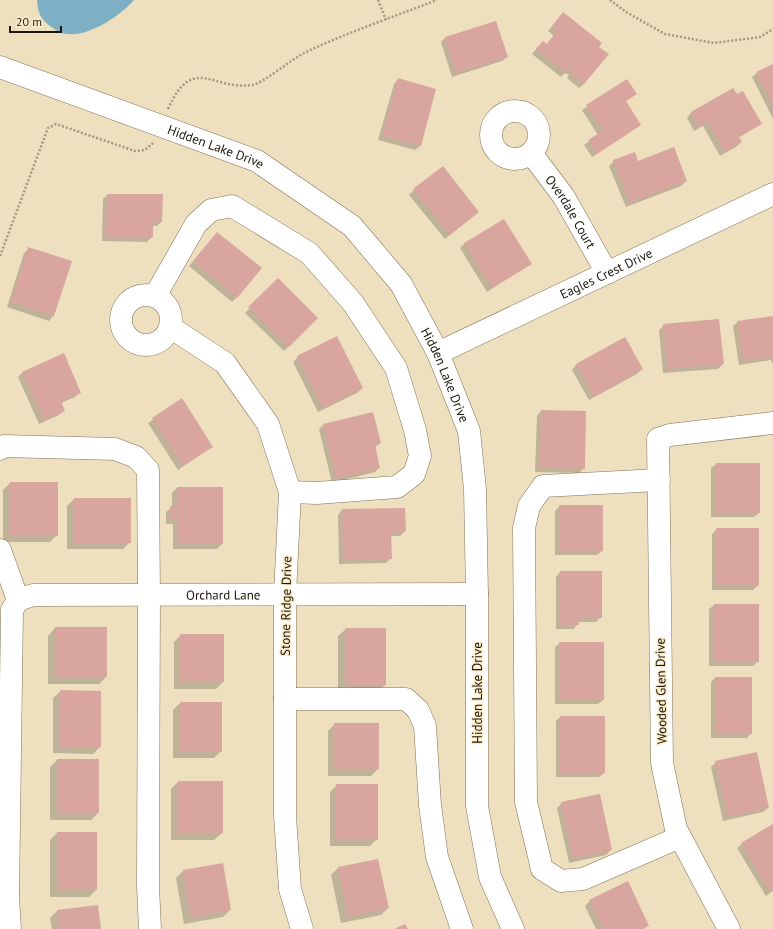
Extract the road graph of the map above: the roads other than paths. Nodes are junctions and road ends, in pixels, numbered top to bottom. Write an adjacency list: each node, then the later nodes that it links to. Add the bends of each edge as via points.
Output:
1 (0, 67): 7 (street, Hidden Lake Drive, via 258,161 352,226 401,284)
2 (531, 153): 4 (street, Overdale Court, via 564,198)
3 (773, 194): 4 (street, Eagles Crest Drive)
4 (607, 273): 7 (street, Eagles Crest Drive)
5 (155, 296): 6 (street, via 167,306); 6 (street, via 138,296 125,306 121,318 123,330 132,340 143,345 160,341); 11 (street, via 196,224 211,210 232,206 309,252 353,303 396,368 415,430 420,456 414,474 397,487 317,493)
6 (170, 327): 11 (street, Stone Ridge Drive, via 225,363 268,424)
7 (438, 353): 14 (street, Hidden Lake Drive, via 470,431 475,489)
8 (773, 423): 10 (street, Wooded Glen Drive, via 670,435 658,439)
9 (0, 449): 15 (street, via 4,446 115,449 136,457 148,470)
10 (659, 480): 18 (street, Wooded Glen Drive, via 662,763); 18 (street, via 543,486 529,506 524,528 526,802 542,869 561,880 583,879)
11 (290, 492): 13 (street, Stone Ridge Drive)
12 (0, 550): 16 (street)
13 (285, 594): 14 (street, Orchard Lane); 15 (street, Orchard Lane); 17 (street, Stone Ridge Drive)
14 (477, 594): 24 (street, Hidden Lake Drive, via 477,806 490,876)
15 (149, 595): 16 (street, Orchard Lane, via 33,595); 21 (street)
16 (18, 600): 20 (street, via 12,610 8,897)
17 (285, 699): 22 (street, Stone Ridge Drive, via 285,816 289,882); 23 (street, via 406,699 418,710 425,726 430,805 437,857)
18 (680, 837): 19 (street, Wooded Glen Drive)
19 (723, 927)
20 (10, 929)
21 (150, 929)
22 (302, 929)
23 (462, 929)
24 (513, 929)

